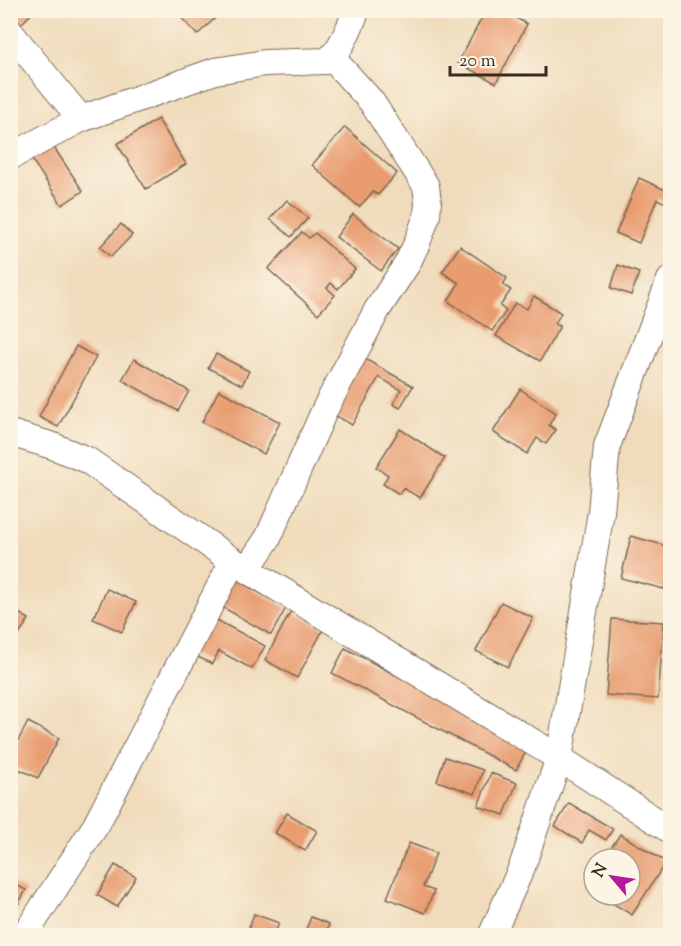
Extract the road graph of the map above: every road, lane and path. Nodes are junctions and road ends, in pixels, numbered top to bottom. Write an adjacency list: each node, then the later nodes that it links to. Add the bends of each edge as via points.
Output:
1 (357, 10): 3 (street)
2 (10, 32): 4 (street)
3 (332, 58): 4 (street, via 215,71); 8 (street, via 371,101 426,186 427,216 407,264 377,310 325,409 268,537)
4 (81, 119): 5 (street)
5 (10, 157)
6 (670, 280): 9 (street, via 607,446 601,512)
7 (10, 433): 8 (street, via 87,460)
8 (240, 565): 9 (street); 11 (street, via 96,825)
9 (559, 758): 10 (street); 12 (street, via 522,867)
10 (670, 830)
11 (24, 936)
12 (491, 936)

